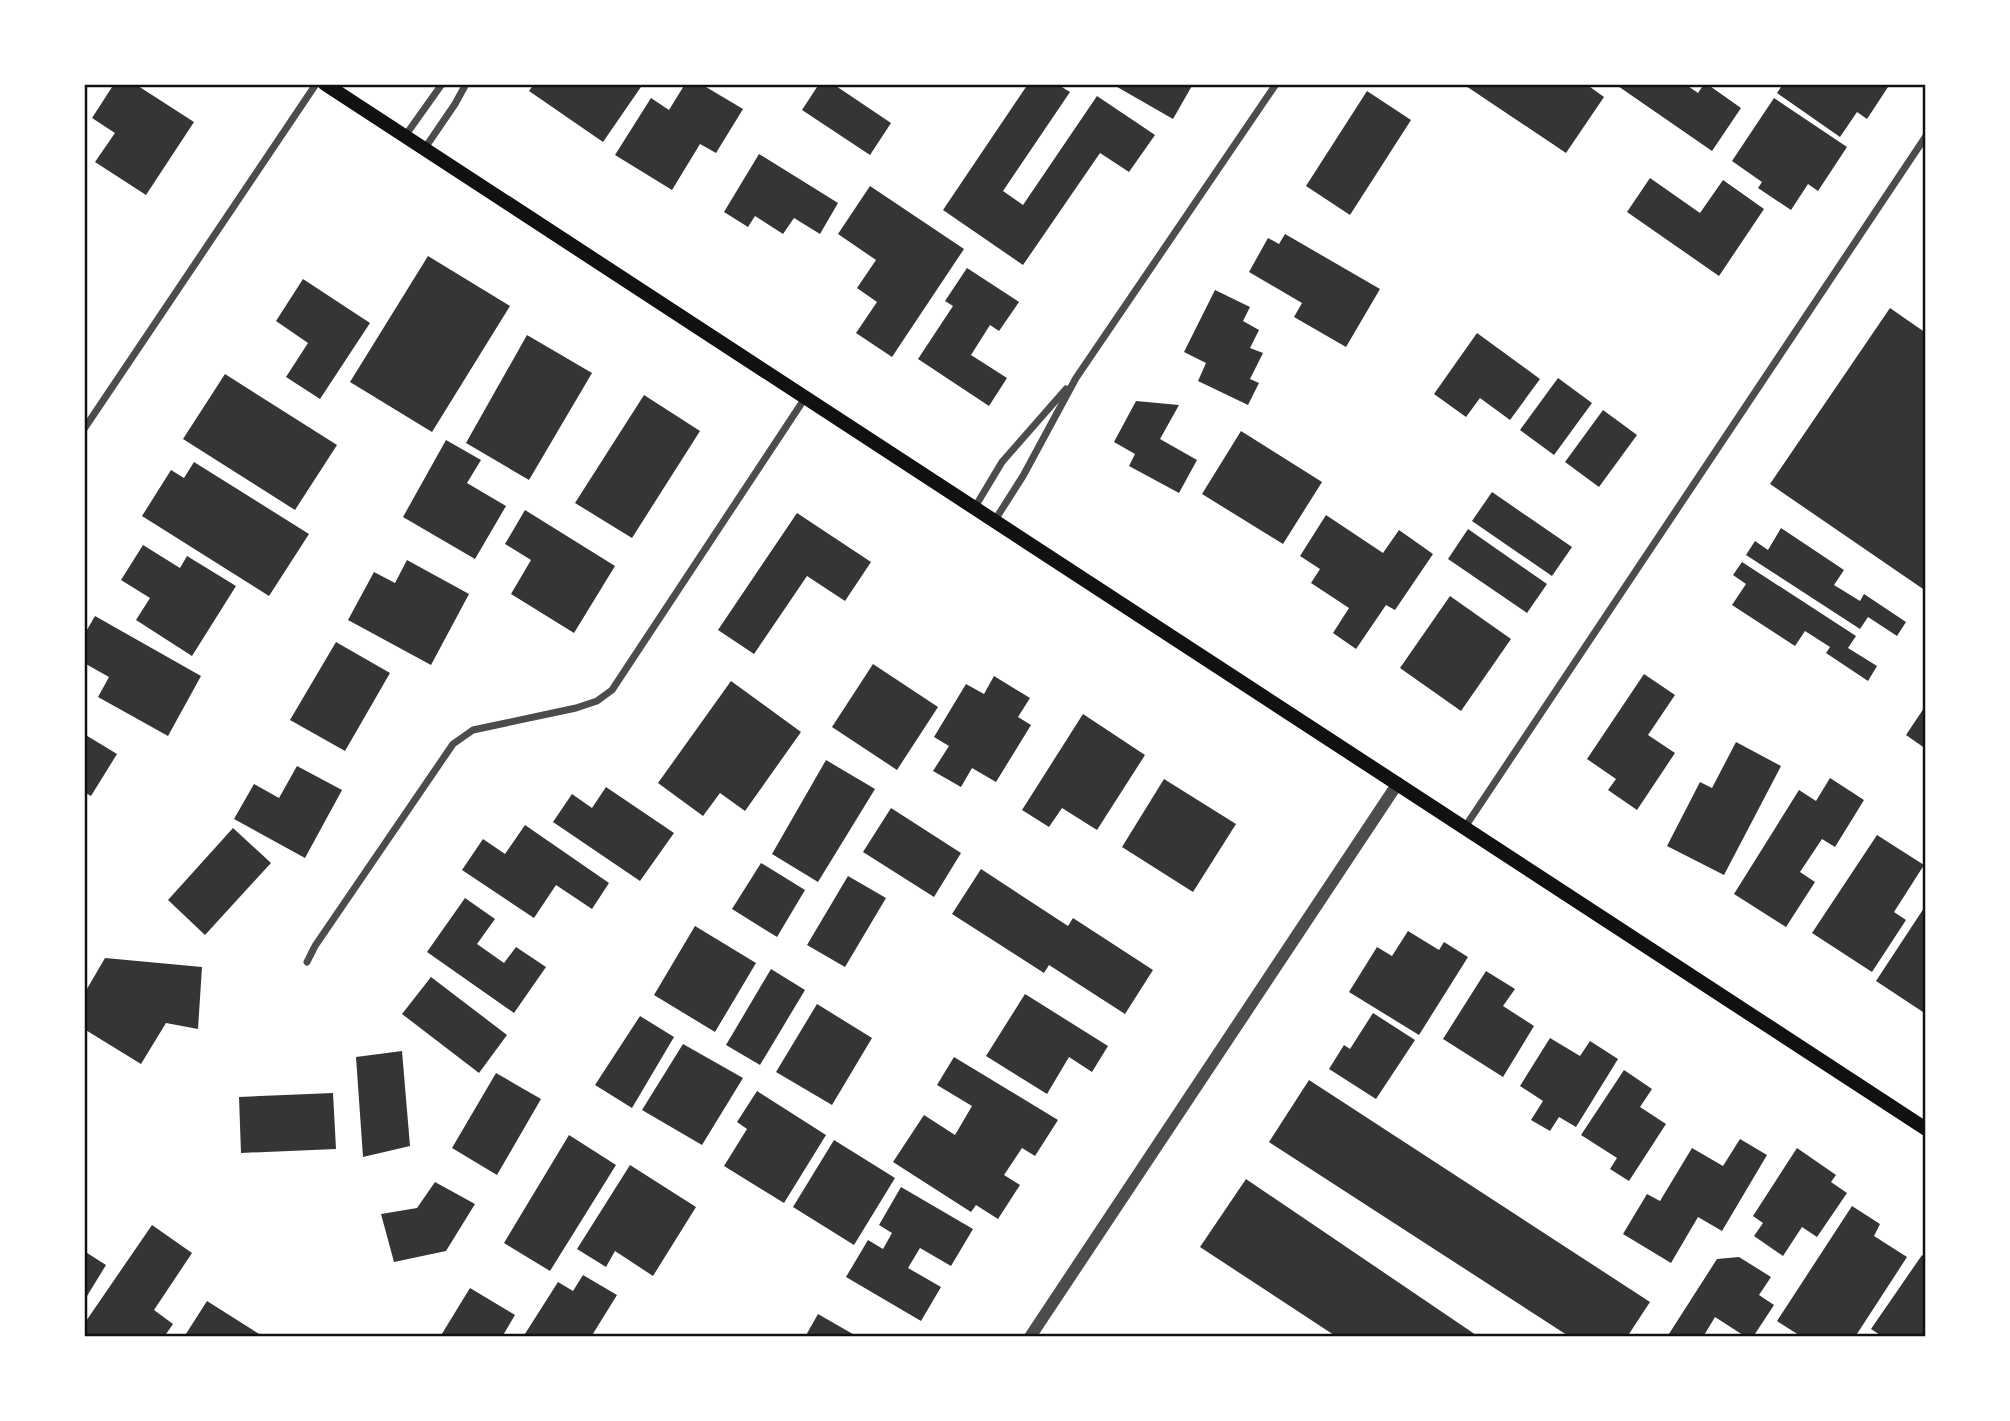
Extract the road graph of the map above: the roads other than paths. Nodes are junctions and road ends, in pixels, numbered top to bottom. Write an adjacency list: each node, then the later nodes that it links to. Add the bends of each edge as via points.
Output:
1 (316, 84): 11 (street)
2 (326, 84): 7 (main road)
3 (442, 84): 7 (street)
4 (466, 84): 8 (street)
5 (1276, 84): 9 (street)
6 (1926, 135): 15 (street)
7 (405, 136): 8 (main road)
8 (425, 149): 10 (main road)
9 (1076, 378): 12 (street, via 1002,462); 13 (street)
10 (805, 397): 12 (main road); 16 (street, via 612,690 576,708 473,730 453,744)
11 (84, 429)
12 (975, 508): 13 (main road)
13 (995, 520): 14 (main road)
14 (1398, 783): 15 (main road); 18 (street)
15 (1465, 827): 17 (main road)
16 (307, 962)
17 (1926, 1129)
18 (1030, 1337)

